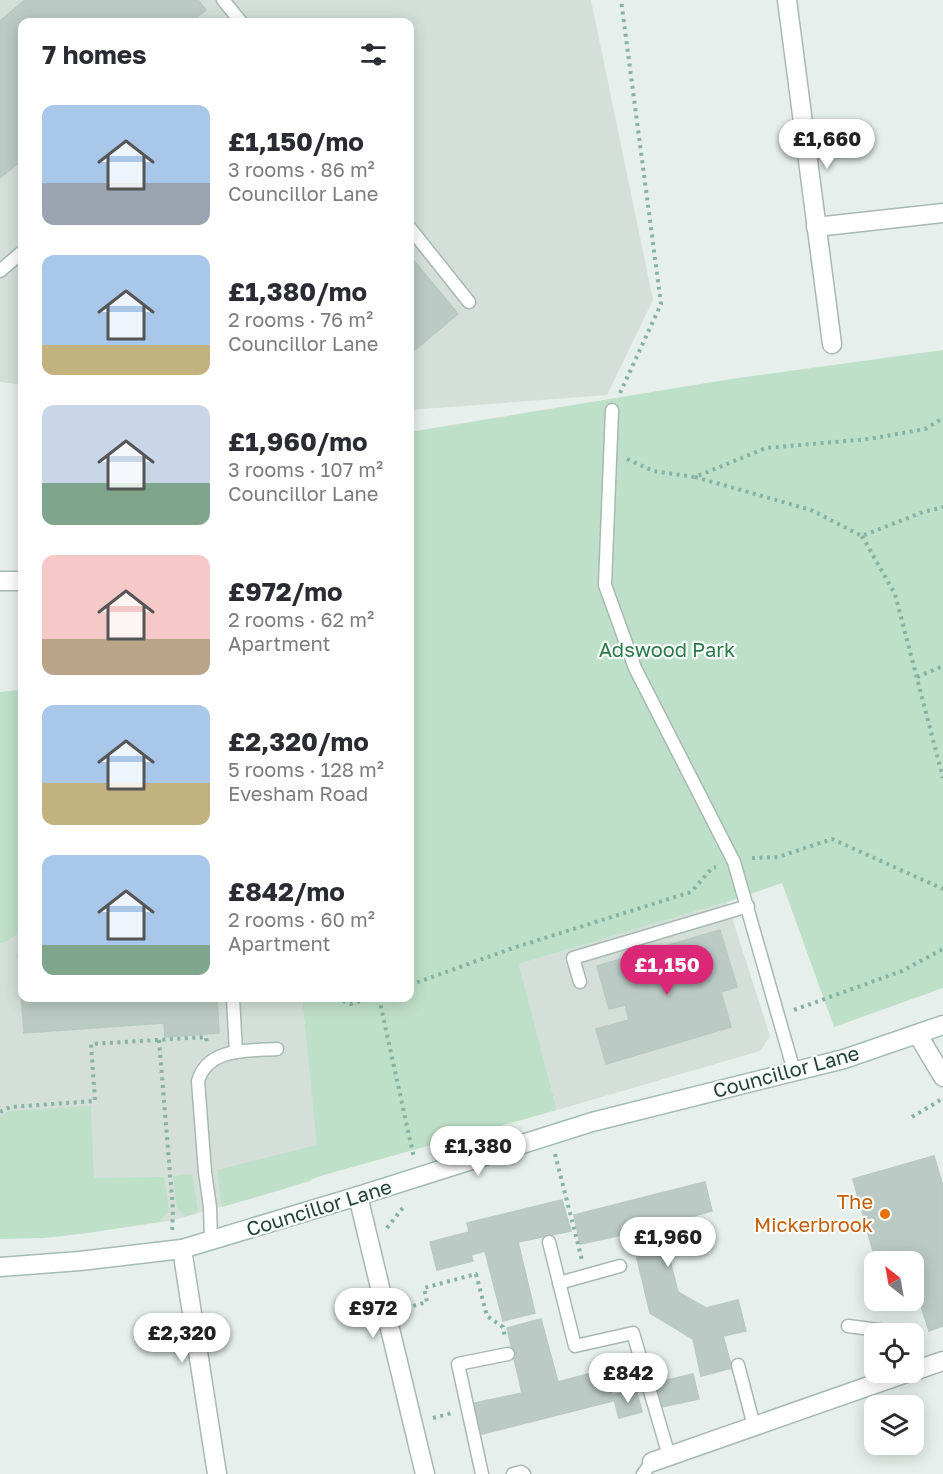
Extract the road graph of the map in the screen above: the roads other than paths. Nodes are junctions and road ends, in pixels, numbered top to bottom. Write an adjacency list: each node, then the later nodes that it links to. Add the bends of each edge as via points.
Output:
1 (223, 0): 3 (lane)
2 (787, 0): 5 (street)
3 (238, 18)
4 (943, 213): 5 (street)
5 (816, 227): 10 (street)
6 (414, 233): 9 (lane)
7 (18, 255): 8 (lane)
8 (0, 271)
9 (469, 302)
10 (832, 344)
11 (612, 410): 14 (lane, via 605,585 634,668 734,862)
12 (18, 580): 13 (street)
13 (0, 581)
14 (748, 906): 15 (lane, via 573,958); 21 (lane)
15 (579, 982)
16 (233, 1002): 20 (lane)
17 (943, 1025): 18 (street, Councillor Lane)
18 (918, 1035): 21 (street, Councillor Lane); 22 (street)
19 (278, 1049): 20 (lane)
20 (237, 1052): 24 (lane, via 208,1063 198,1081)
21 (794, 1071): 23 (street, Councillor Lane, via 592,1122)
22 (943, 1077)
23 (358, 1196): 24 (street, Councillor Lane); 40 (street)
24 (211, 1241): 26 (street, Councillor Lane)
25 (549, 1242): 29 (lane)
26 (177, 1249): 28 (street, Councillor Lane); 39 (street)
27 (620, 1266): 29 (lane)
28 (0, 1267)
29 (559, 1283): 38 (lane, via 575,1346 633,1334)
30 (848, 1326): 31 (lane)
31 (864, 1328)
32 (508, 1354): 41 (lane, via 458,1364)
33 (943, 1360): 35 (street)
34 (738, 1365): 37 (lane)
35 (924, 1367)
36 (879, 1383): 37 (street)
37 (754, 1426): 38 (street)
38 (655, 1464)
39 (217, 1474)
40 (425, 1474)
41 (482, 1474)
42 (513, 1474): 43 (lane)
43 (524, 1474)

